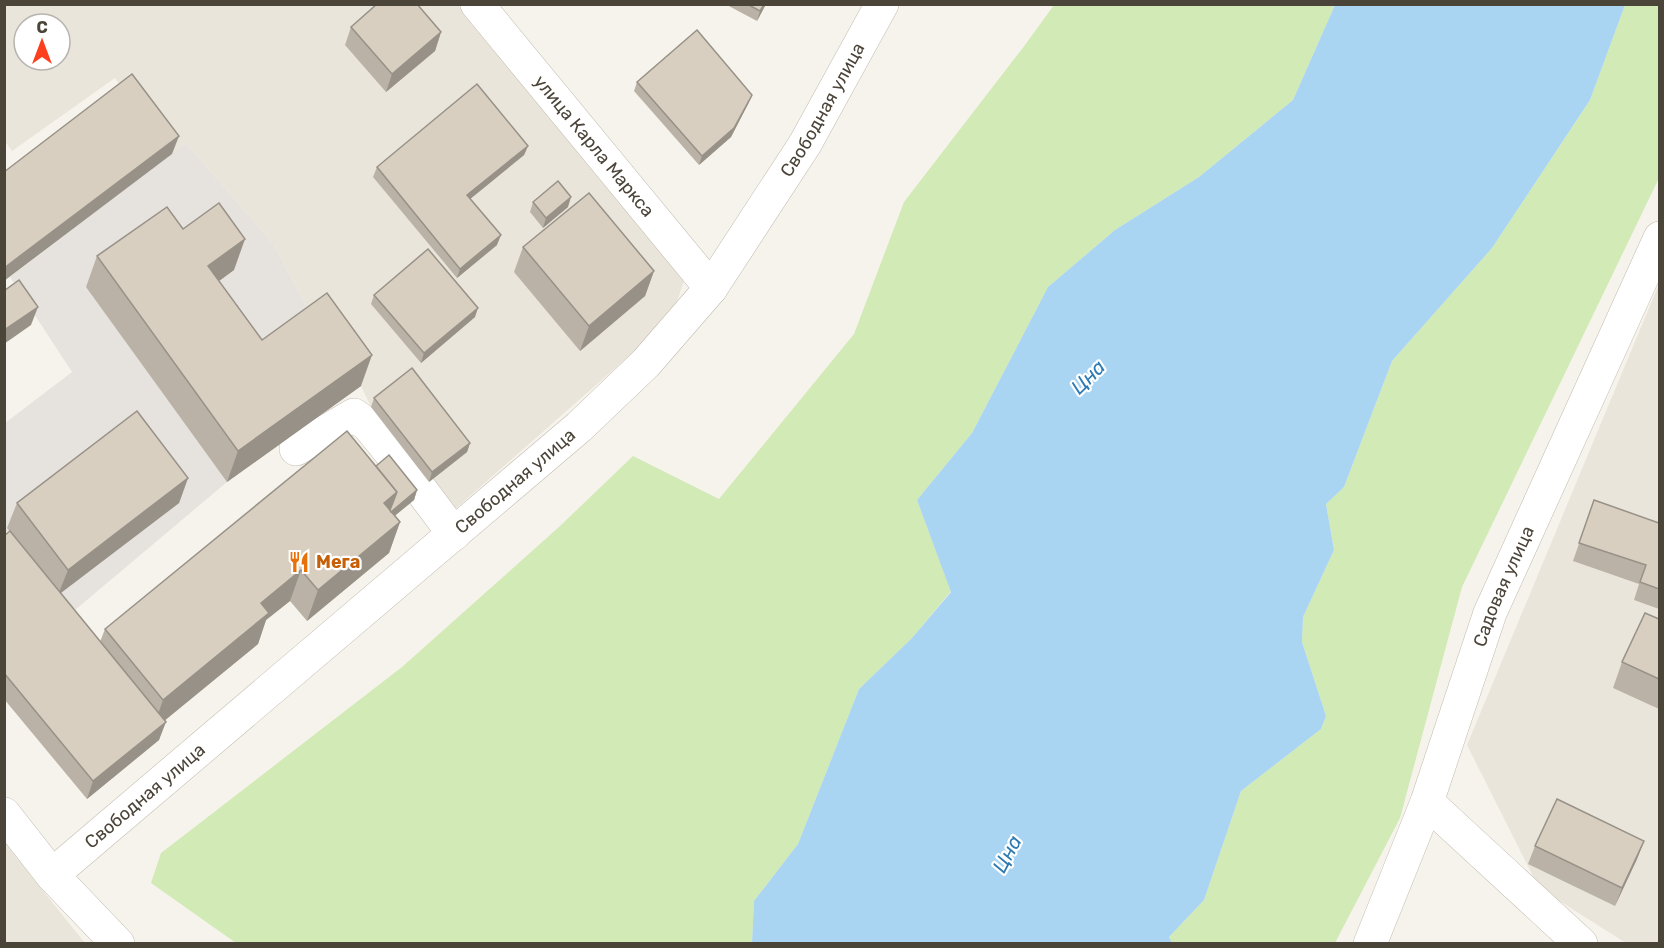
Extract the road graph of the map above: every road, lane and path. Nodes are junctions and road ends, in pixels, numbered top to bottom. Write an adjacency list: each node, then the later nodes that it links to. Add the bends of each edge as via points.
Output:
1 (477, 4): 4 (street, улица Карла Маркса)
2 (882, 4): 4 (street, Свободная улица, via 805,144)
3 (1659, 238): 7 (street, Садовая улица, via 1491,613)
4 (711, 288): 6 (street, Свободная улица, via 646,363 579,427)
5 (296, 449): 6 (street, via 354,415 368,425)
6 (454, 534): 9 (street, Свободная улица)
7 (1427, 802): 11 (street, Садовая улица); 12 (street)
8 (4, 814): 9 (street)
9 (52, 875): 10 (street)
10 (118, 944)
11 (1370, 944)
12 (1581, 944)

